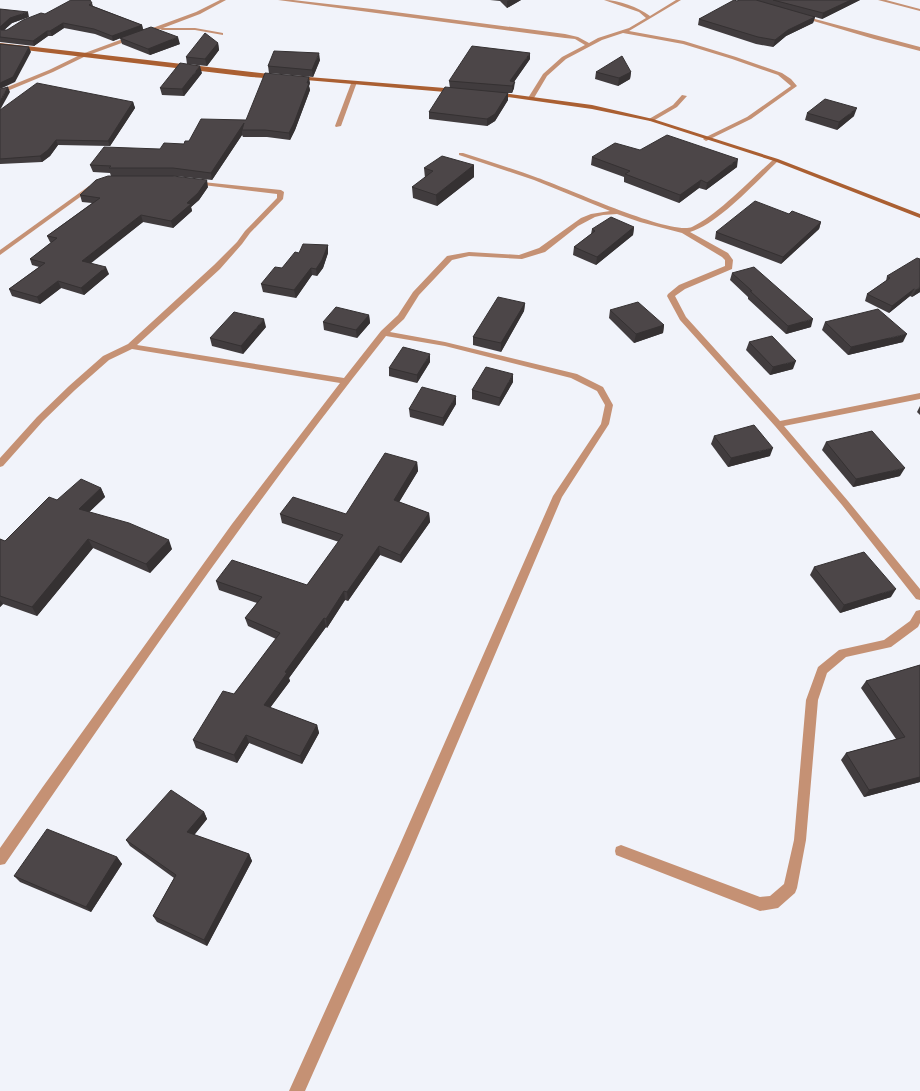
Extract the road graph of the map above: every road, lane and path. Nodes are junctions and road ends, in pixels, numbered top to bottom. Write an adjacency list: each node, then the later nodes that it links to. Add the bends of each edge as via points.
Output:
1 (224, 0): 9 (street)
2 (280, 0): 13 (street, via 557,35 576,38)
3 (606, 0): 8 (street, via 641,11)
4 (679, 0): 8 (street)
5 (880, 0): 6 (street)
6 (920, 10)
7 (799, 15): 14 (street)
8 (650, 18): 10 (street)
9 (156, 29): 11 (street, via 195,29); 15 (street)
10 (625, 32): 13 (street, via 612,34); 26 (street, via 684,43 734,58 780,74 794,86 749,118)
11 (221, 34)
12 (0, 45): 15 (street)
13 (590, 45): 23 (street, via 552,67)
14 (920, 49)
15 (84, 55): 16 (street); 19 (street)
16 (283, 77)
17 (291, 78): 18 (street)
18 (354, 82): 20 (street); 25 (street)
19 (0, 92)
20 (466, 92)
21 (488, 94): 23 (street)
22 (684, 96): 24 (street, via 675,106)
23 (531, 98): 24 (street, via 592,107)
24 (651, 120): 26 (street)
25 (338, 126)
26 (706, 139): 28 (street)
27 (461, 154): 31 (street, via 536,179)
28 (776, 160): 32 (street); 33 (street, via 718,212 695,228)
29 (189, 181): 36 (street, via 281,192 280,199 217,267)
30 (94, 185): 34 (street)
31 (617, 212): 33 (street); 35 (street, via 590,216 542,250 526,256 470,254 450,258 416,294 401,317)
32 (920, 216)
33 (684, 231): 39 (street, via 725,255 729,260 729,267 682,287 672,296 674,303 683,318)
34 (0, 253)
35 (384, 333): 37 (street); 45 (street, via 445,344 574,376 600,389 609,405 605,424 558,496)
36 (131, 346): 37 (street); 40 (street, via 106,358 72,388)
37 (344, 381): 44 (street, via 206,565)
38 (920, 396): 39 (street)
39 (778, 424): 41 (street)
40 (0, 464)
41 (920, 596)
42 (920, 614): 43 (street, via 914,624 887,644 843,653 822,670 812,700 800,840 790,888 772,903 760,904)
43 (621, 852)
44 (0, 859)
45 (297, 1091)

